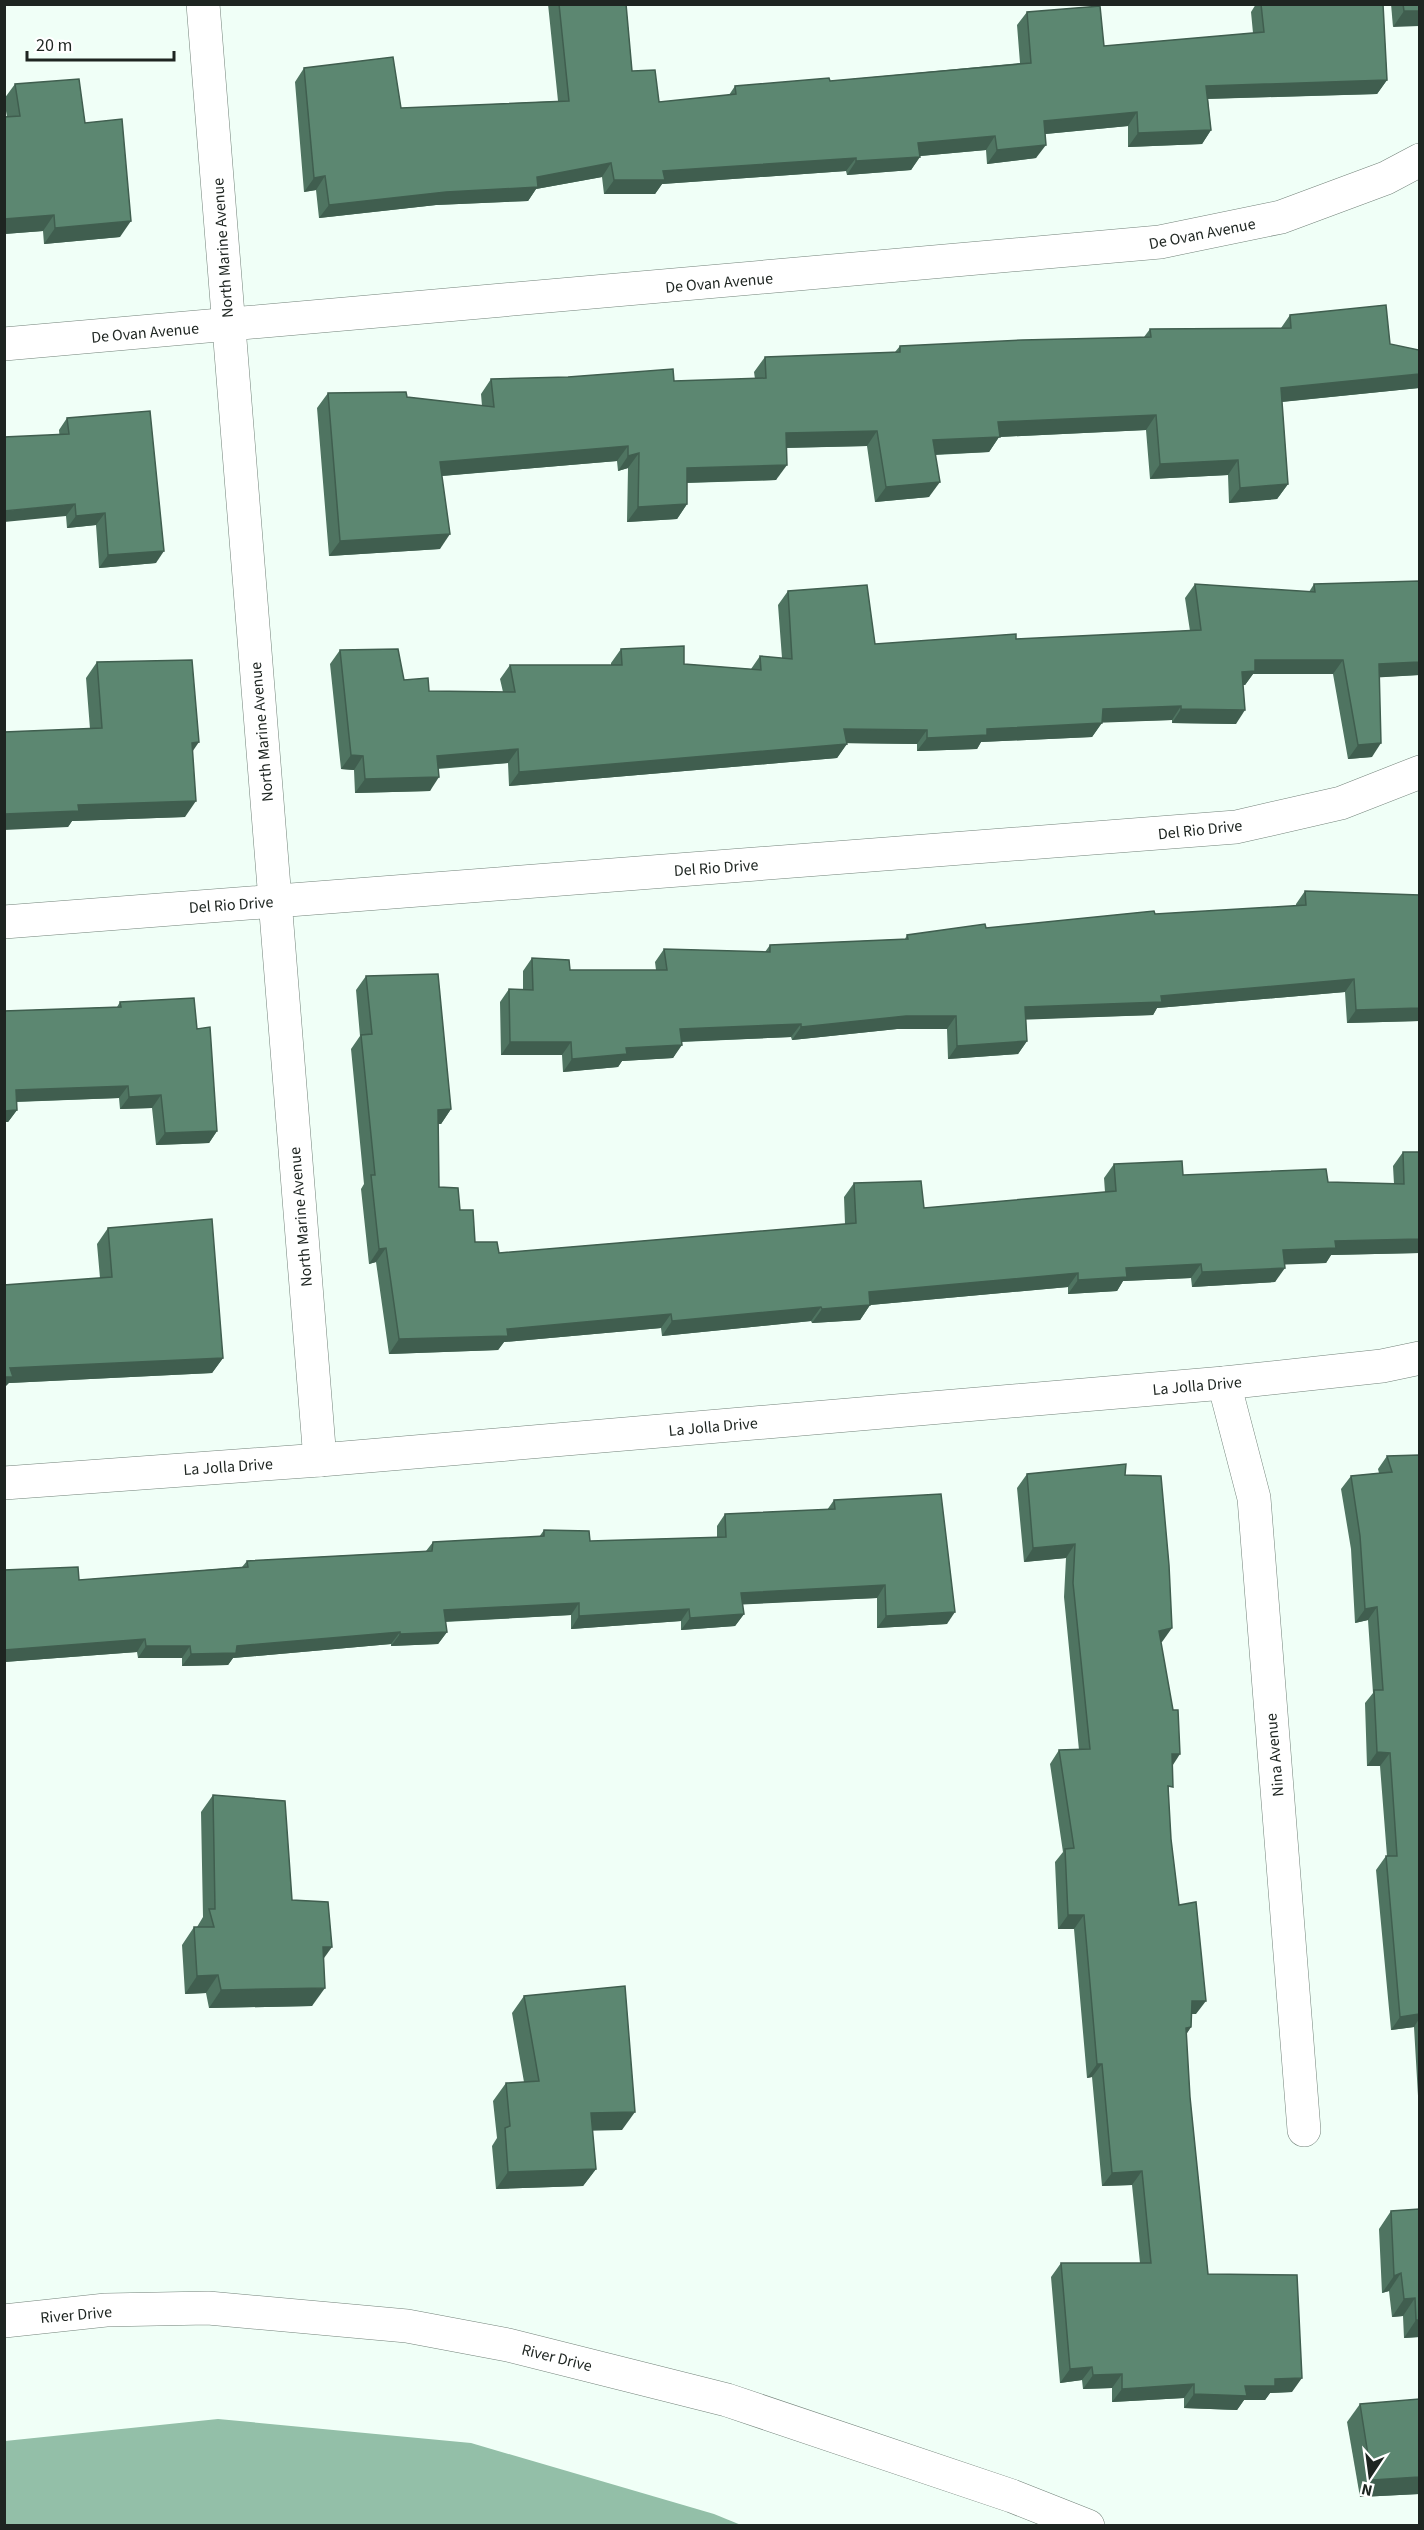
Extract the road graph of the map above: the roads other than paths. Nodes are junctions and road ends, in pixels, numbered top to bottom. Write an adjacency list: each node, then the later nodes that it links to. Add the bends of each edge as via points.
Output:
1 (203, 4): 3 (street, North Marine Avenue)
2 (1419, 160): 3 (street, De Ovan Avenue, via 1386,178 1281,217 1161,242)
3 (228, 325): 4 (street, De Ovan Avenue); 6 (street, North Marine Avenue)
4 (4, 344)
5 (1419, 772): 6 (street, Del Rio Drive, via 1341,802 1236,827)
6 (274, 901): 7 (street, Del Rio Drive); 10 (street, North Marine Avenue)
7 (4, 922)
8 (1419, 1358): 9 (street, La Jolla Drive, via 1382,1366)
9 (1224, 1383): 10 (street, La Jolla Drive); 12 (street, Nina Avenue, via 1254,1498)
10 (320, 1460): 11 (street, La Jolla Drive)
11 (4, 1483)
12 (1304, 2130)
13 (4, 2321): 14 (street, River Drive, via 106,2310 208,2308 407,2326 474,2338 727,2400 1012,2496)
14 (1088, 2526)

